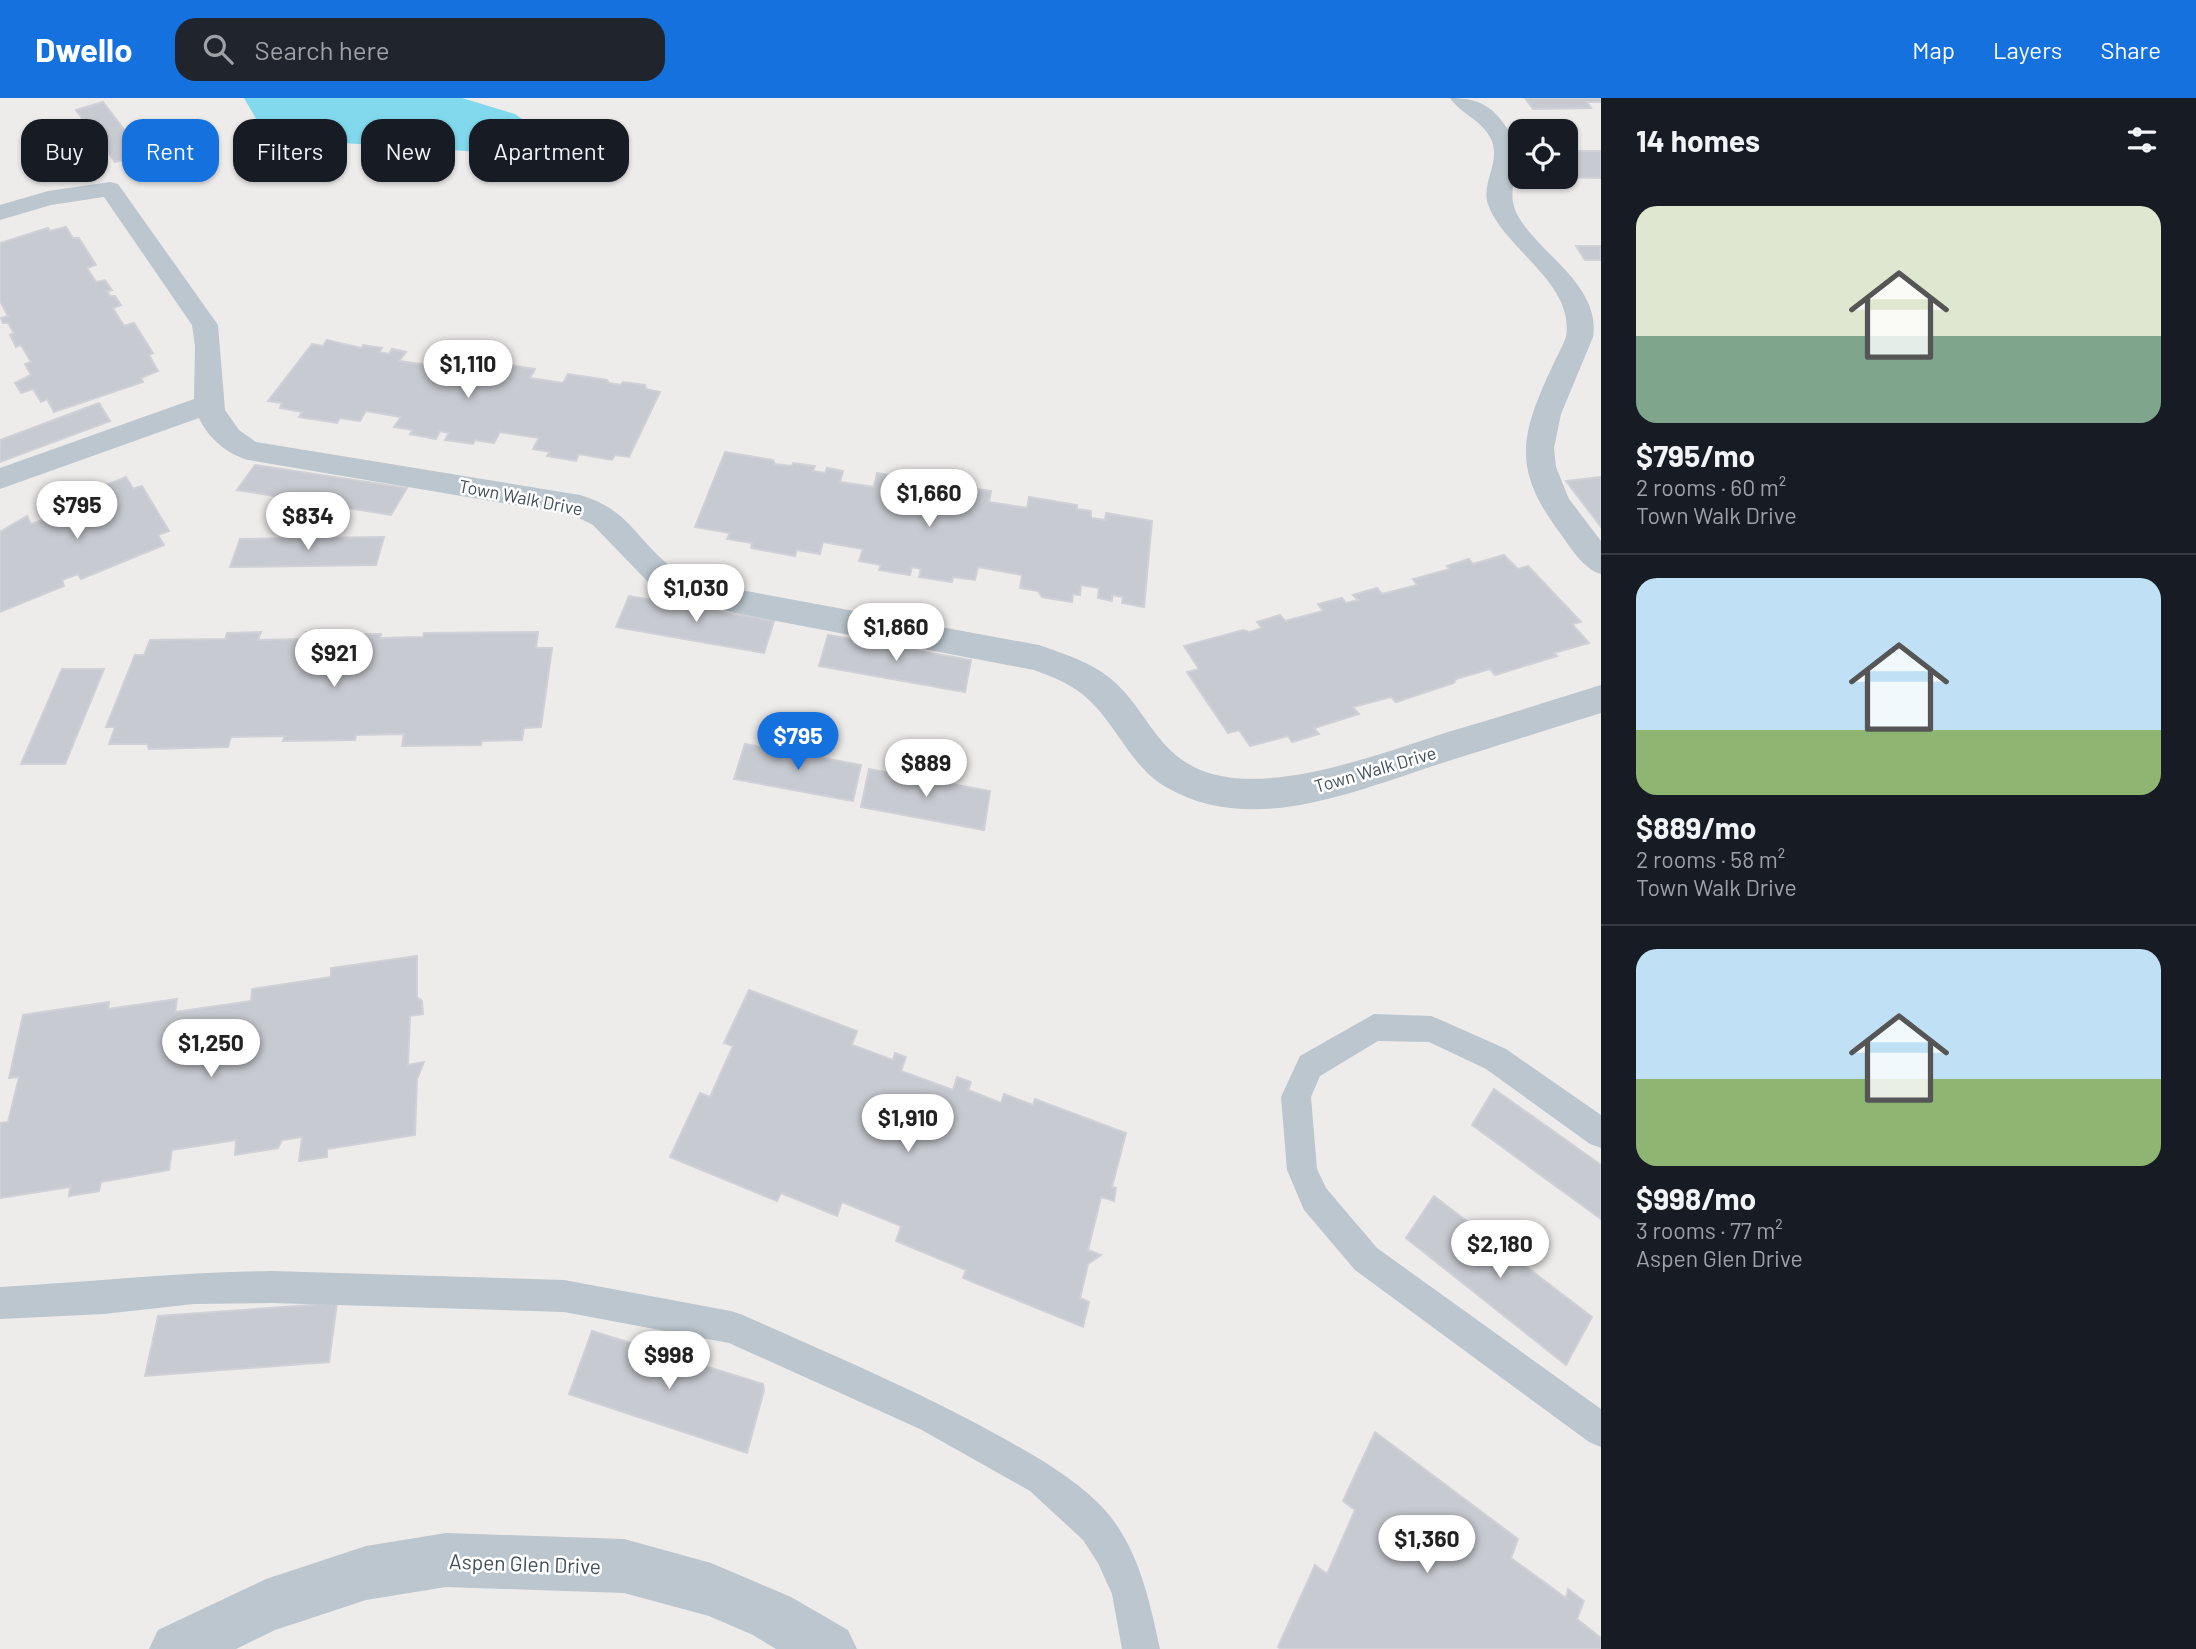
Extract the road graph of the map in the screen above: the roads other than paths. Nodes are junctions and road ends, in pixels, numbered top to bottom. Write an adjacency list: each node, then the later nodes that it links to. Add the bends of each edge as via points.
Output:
1 (1461, 98): 5 (street, via 1505,138 1499,202 1576,309 1580,327 1577,348 1542,428 1539,460 1547,492)
2 (0, 213): 3 (street, via 48,198 110,189 205,325 211,348)
3 (206, 405): 4 (street); 6 (street, Town Walk Drive, via 229,440 248,450 580,506 604,517 662,577 688,589 1027,654 1069,669 1100,689 1164,767 1195,785 1278,793 1323,786)
4 (0, 479)
5 (1601, 564)
6 (1601, 699)
7 (1601, 1133): 9 (lane, via 1496,1059 1431,1030 1374,1027 1310,1066 1296,1097 1302,1170 1315,1199 1366,1259)
8 (0, 1303): 12 (lane, via 194,1288 272,1287 564,1296 731,1327 932,1417 1042,1479 1096,1527 1111,1550 1130,1593)
9 (1601, 1430)
10 (177, 1649): 11 (street, Aspen Glen Drive, via 267,1606 366,1573 446,1560 624,1566 712,1590 772,1616)
11 (829, 1649)
12 (1141, 1649)

